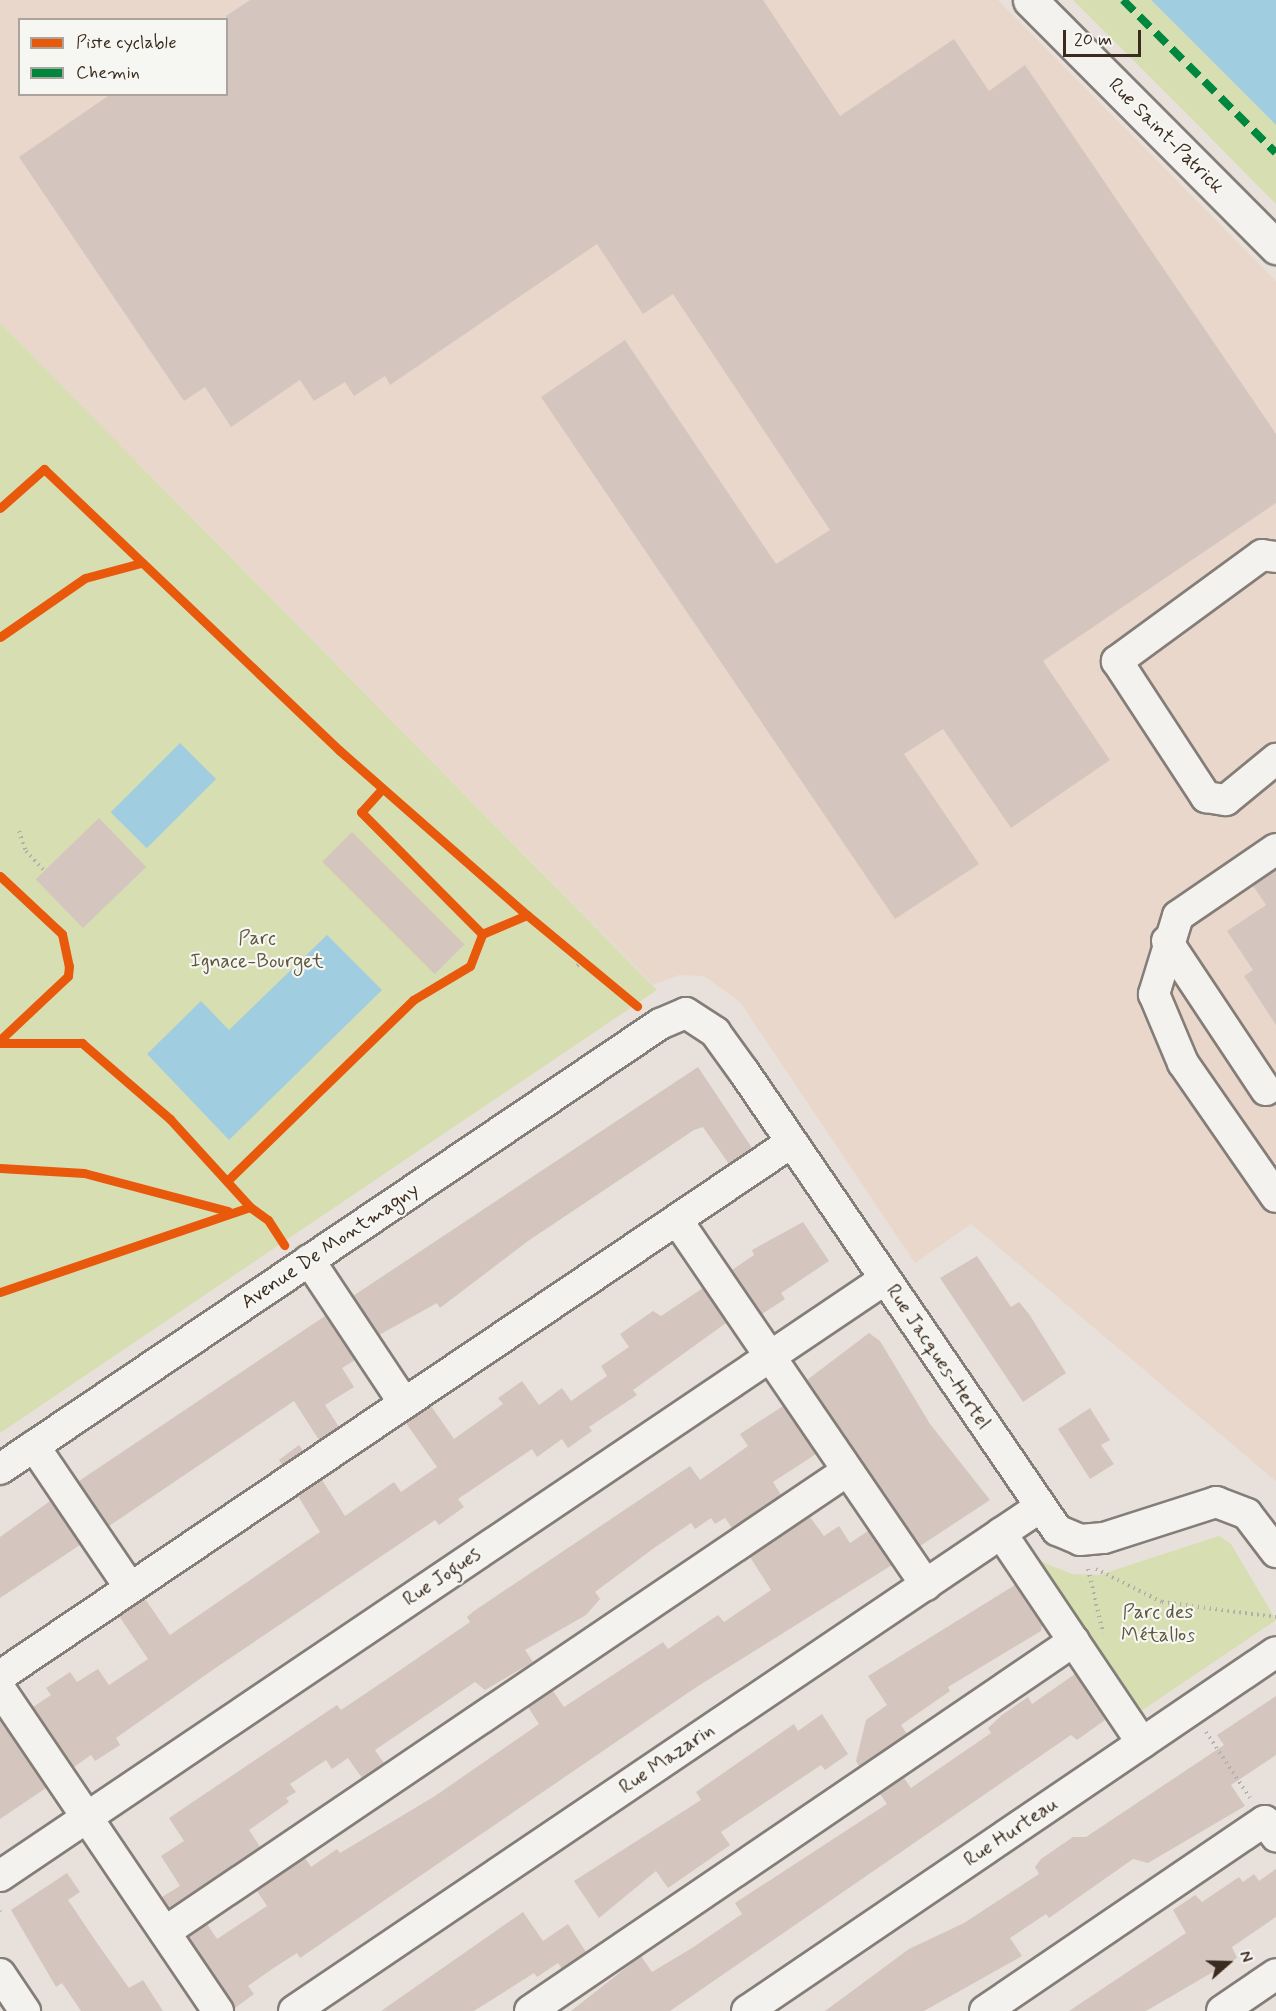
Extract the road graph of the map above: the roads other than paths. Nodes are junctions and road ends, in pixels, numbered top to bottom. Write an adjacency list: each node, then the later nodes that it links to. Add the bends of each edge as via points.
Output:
1 (1030, 0): 2 (main road, Rue Saint-Patrick)
2 (1276, 247)
3 (1276, 557): 4 (street, via 1262,555 1117,661 1206,797 1226,800)
4 (1276, 759)
5 (1276, 849): 6 (street, via 1178,916)
6 (1167, 941): 8 (street); 10 (street, via 1154,994 1183,1063)
7 (660, 1024): 9 (street, Rue Jacques-Hertel, via 686,1013 704,1020); 12 (street, Avenue De Montmagny)
8 (1266, 1090)
9 (792, 1142): 11 (street); 13 (street, Rue Jacques-Hertel)
10 (1276, 1197)
11 (677, 1220): 14 (street); 15 (street)
12 (309, 1260): 15 (street); 16 (street, Avenue De Montmagny)
13 (885, 1279): 14 (street, Rue Jogues); 19 (street, Rue Jacques-Hertel)
14 (769, 1357): 18 (street); 29 (street, Rue Jogues)
15 (404, 1403): 23 (street)
16 (34, 1446): 17 (street, Avenue De Montmagny); 23 (street)
17 (0, 1469)
18 (847, 1471): 22 (street); 32 (street)
19 (1040, 1507): 20 (street, Rue Mazarin); 21 (street, Rue Jacques-Hertel, via 1057,1530 1080,1540 1104,1538 1200,1505 1233,1504)
20 (1001, 1533): 22 (street, Rue Mazarin); 24 (street)
21 (1276, 1552)
22 (926, 1585): 37 (street, Rue Mazarin)
23 (130, 1588): 26 (street)
24 (1074, 1641): 28 (street); 38 (street)
25 (1276, 1652): 28 (street, Rue Hurteau)
26 (0, 1676)
27 (0, 1689): 29 (street)
28 (1142, 1743): 39 (street, Rue Hurteau)
29 (87, 1818): 31 (street, Rue Jogues); 32 (street)
30 (1271, 1828): 40 (street)
31 (0, 1876)
32 (165, 1932): 36 (street)
33 (0, 1974): 35 (street)
34 (1276, 1974): 41 (street)
35 (26, 2011)
36 (218, 2011)
37 (294, 2011)
38 (530, 2011)
39 (747, 2011)
40 (985, 2011)
41 (1222, 2011)

